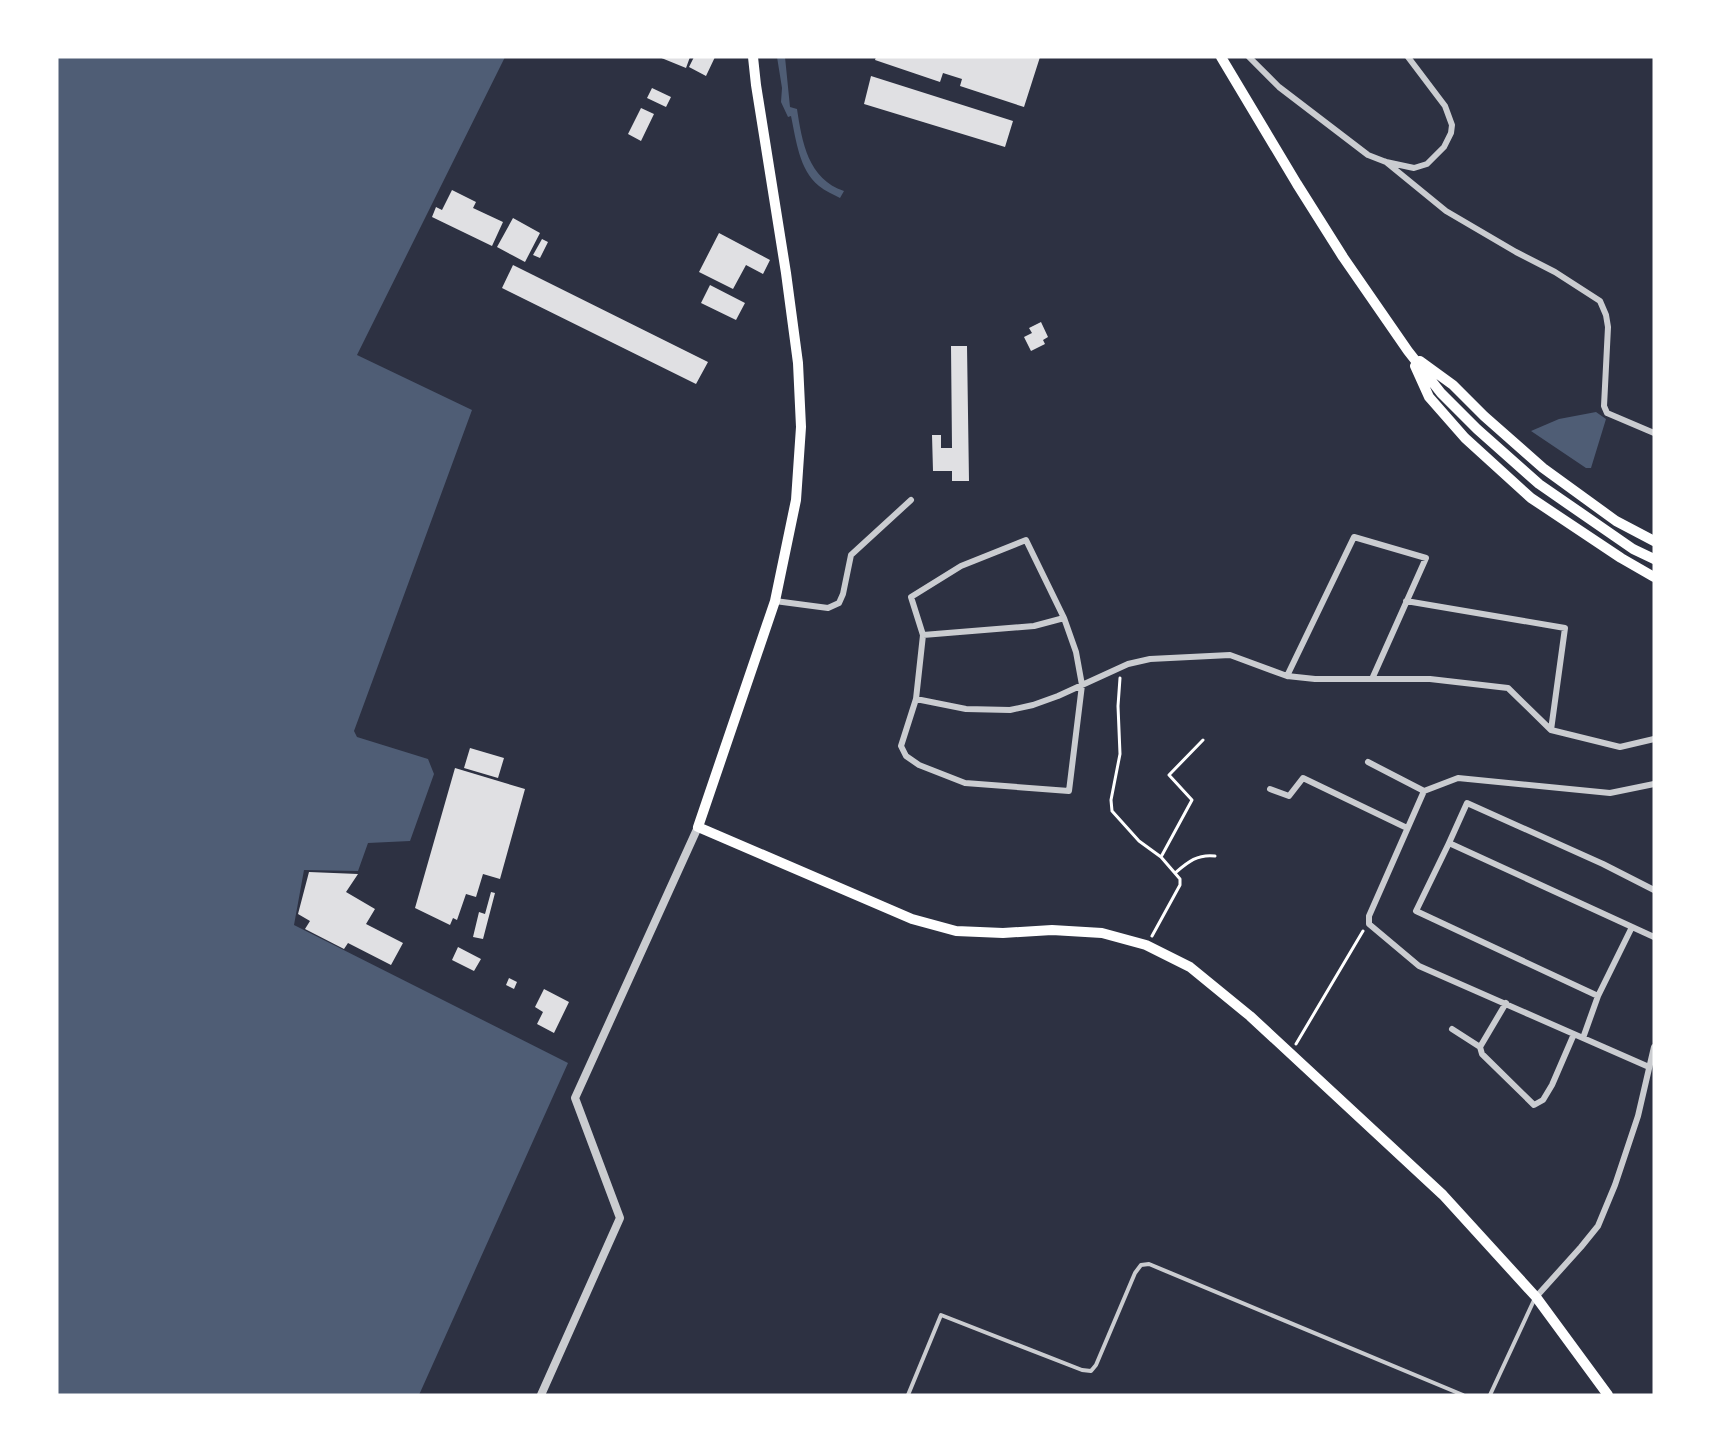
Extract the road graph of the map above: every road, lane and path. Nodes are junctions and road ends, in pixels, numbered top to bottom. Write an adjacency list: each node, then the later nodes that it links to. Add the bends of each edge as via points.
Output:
1 (753, 57): 12 (main road, via 788,285 801,427 796,500)
2 (1221, 57): 6 (main road, via 1343,257)
3 (1249, 57): 5 (street, via 1306,108 1368,154)
4 (1408, 57): 5 (street, via 1445,106 1451,133 1444,147 1427,164 1414,168)
5 (1386, 162): 7 (street, via 1446,211 1600,301 1608,327 1604,406 1607,413)
6 (1408, 351): 9 (main road, via 1453,386 1543,468 1616,520); 10 (main road, via 1441,393 1539,484); 11 (main road, via 1430,397 1465,438 1532,498)
7 (1654, 433)
8 (911, 500): 12 (street, via 851,555 839,603 828,608)
9 (1654, 541)
10 (1654, 560)
11 (1654, 578)
12 (775, 601): 28 (main road)
13 (1406, 601): 17 (street, via 1425,558 1354,537); 18 (street); 21 (street, via 1565,627)
14 (1064, 618): 15 (street, via 1034,626); 15 (street, via 1026,540 961,566 911,597); 19 (street)
15 (922, 635): 20 (street)
16 (1121, 667): 17 (street, via 1150,659 1230,655); 19 (street); 32 (path, via 1120,754 1111,807 1139,841)
17 (1287, 676): 18 (street)
18 (1372, 679): 21 (street, via 1430,679 1508,688)
19 (1082, 686): 20 (street, via 1010,710 966,709); 20 (street, via 1069,791 965,783 919,765 906,756 901,746)
20 (916, 699)
21 (1551, 730): 22 (street, via 1620,747)
22 (1654, 739)
23 (1203, 740): 32 (path, via 1169,775 1192,800)
24 (1368, 762): 27 (street)
25 (1654, 784): 27 (street, via 1610,793 1458,778)
26 (1270, 789): 29 (street, via 1289,796 1303,778)
27 (1424, 791): 29 (street)
28 (698, 827): 38 (main road, via 912,920 956,931 1102,933); 49 (street, via 575,1098 620,1218)
29 (1407, 828): 35 (street)
30 (1449, 843): 34 (street, via 1467,803); 36 (street); 39 (street, via 1416,911)
31 (1215, 856): 33 (path, via 1190,860)
32 (1161, 857): 33 (path)
33 (1175, 873): 38 (path, via 1180,885)
34 (1654, 890)
35 (1369, 924): 40 (street, via 1419,966); 46 (path)
36 (1632, 927): 37 (street); 39 (street)
37 (1654, 937)
38 (1146, 945): 46 (main road, via 1190,967)
39 (1598, 996): 43 (street)
40 (1506, 1003): 42 (street); 44 (street)
41 (1452, 1029): 44 (street)
42 (1574, 1034): 43 (street); 44 (street, via 1552,1085 1543,1100 1534,1105 1482,1054)
43 (1583, 1038): 47 (street)
44 (1480, 1047)
45 (1654, 1047): 47 (street)
46 (1290, 1053): 48 (main road, via 1443,1195)
47 (1649, 1067): 48 (street, via 1616,1185 1598,1226)
48 (1536, 1297): 52 (lane); 53 (main road)
49 (541, 1395)
50 (908, 1395): 51 (lane, via 941,1315 1091,1371 1135,1273 1141,1265 1149,1264)
51 (1463, 1395)
52 (1491, 1395)
53 (1608, 1395)

